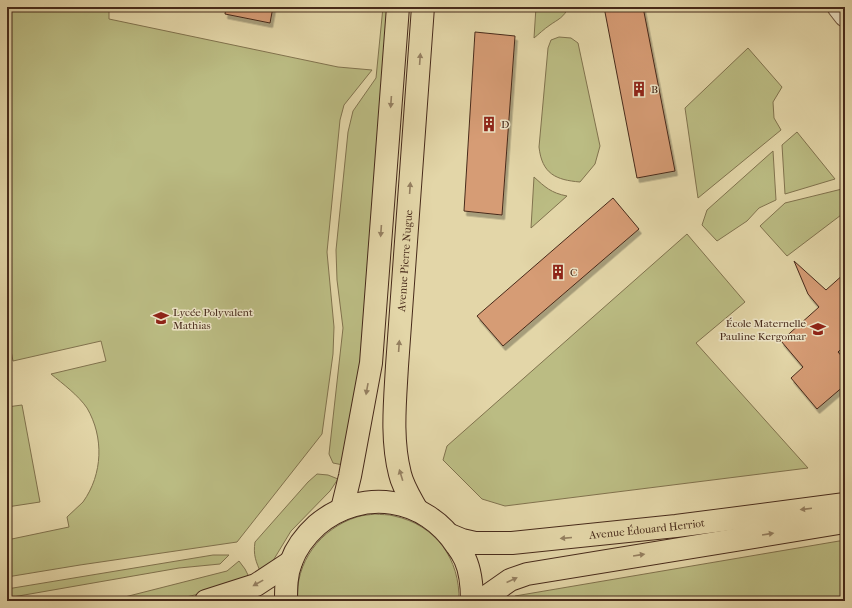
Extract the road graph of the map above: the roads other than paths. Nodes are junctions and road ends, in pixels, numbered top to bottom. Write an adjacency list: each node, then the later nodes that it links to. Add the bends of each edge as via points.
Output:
1 (398, 7): 6 (main road, one-way to 6, via 371,363)
2 (424, 7): 7 (main road, Avenue Pierre Nugue, one-way to 2, via 400,474 394,420)
3 (838, 7): 4 (street)
4 (845, 16)
5 (845, 504): 9 (main road, Avenue Édouard Herriot, one-way to 9, via 676,526 512,543 476,543)
6 (342, 509): 7 (main road, via 356,504 387,502); 10 (main road, via 325,518 311,530)
7 (417, 510): 9 (main road)
8 (845, 522): 14 (main road, Avenue Édouard Herriot, one-way to 8, via 510,580 527,574)
9 (450, 534): 13 (main road, via 465,559 470,576)
10 (291, 562): 11 (main road, one-way to 11, via 256,585); 12 (main road, via 286,585)
11 (206, 601)
12 (286, 601)
13 (472, 601)
14 (480, 601)

